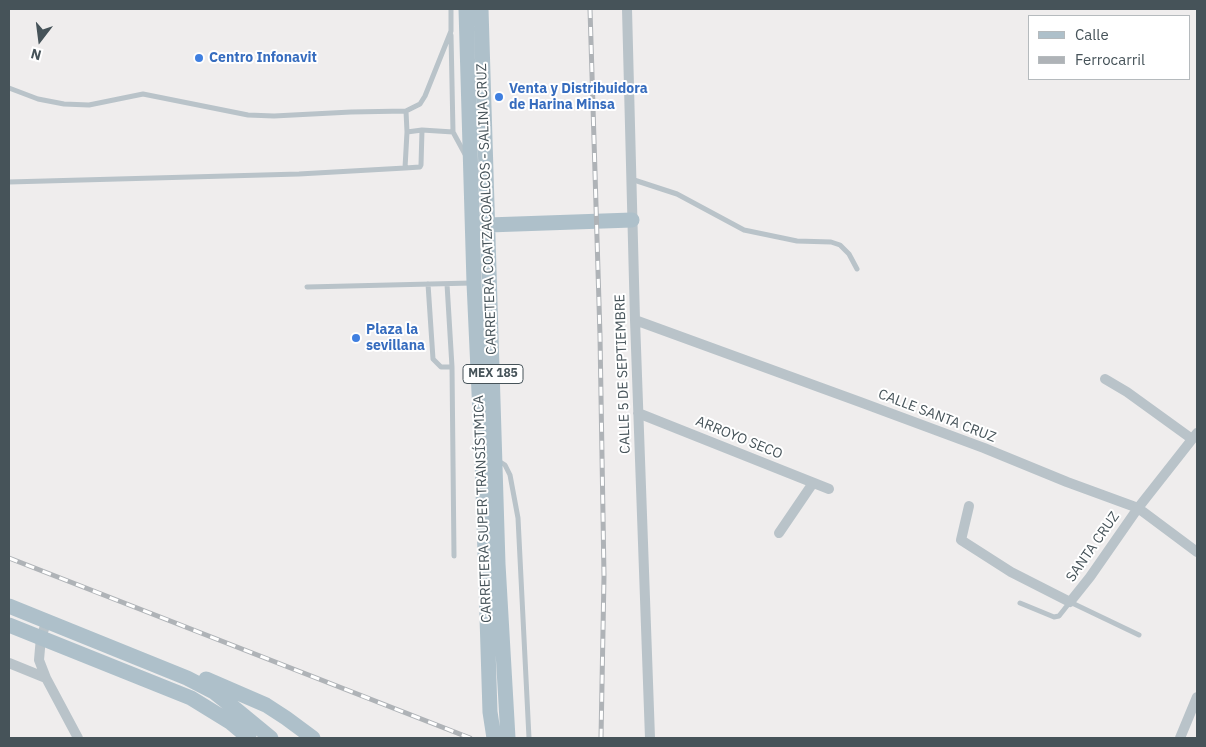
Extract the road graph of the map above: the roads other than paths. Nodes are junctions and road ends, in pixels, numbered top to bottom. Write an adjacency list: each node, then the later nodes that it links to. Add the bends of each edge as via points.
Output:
1 (452, 9): 5 (lane)
2 (466, 9): 11 (main road, CARRETERA SUPER TRANSÍSTMICA / MEX 185)
3 (481, 9): 17 (main road, CARRETERA COATZACOALCOS - SALINA CRUZ / MEX 185)
4 (627, 9): 13 (street, CALLE 5 DE SEPTIEMBRE)
5 (451, 31): 7 (lane, via 425,96 420,104); 10 (lane)
6 (9, 88): 7 (lane, via 64,104 89,105 143,94 248,115)
7 (406, 111): 9 (lane)
8 (422, 130): 9 (lane); 10 (lane); 12 (lane, via 421,165)
9 (407, 132): 12 (lane)
10 (453, 132): 11 (lane)
11 (471, 165): 15 (main road, CARRETERA SUPER TRANSÍSTMICA / MEX 185)
12 (405, 168): 14 (lane)
13 (631, 179): 16 (street, CALLE 5 DE SEPTIEMBRE); 18 (lane, via 677,194 744,230 797,241 840,245)
14 (9, 182)
15 (472, 220): 17 (main road); 19 (main road, CARRETERA SUPER TRANSÍSTMICA / MEX 185)
16 (632, 220): 17 (main road); 24 (street, CALLE 5 DE SEPTIEMBRE)
17 (488, 225): 22 (main road, CARRETERA COATZACOALCOS - SALINA CRUZ / MEX 185)
18 (857, 269)
19 (474, 283): 21 (lane); 22 (lane); 29 (main road, CARRETERA SUPER TRANSÍSTMICA / MEX 185)
20 (428, 284): 21 (lane); 23 (lane); 25 (lane, via 432,359 441,367)
21 (447, 284): 25 (lane)
22 (490, 284): 29 (main road, CARRETERA COATZACOALCOS - SALINA CRUZ / MEX 185)
23 (307, 287)
24 (635, 320): 27 (street, CALLE 5 DE SEPTIEMBRE); 33 (street, CALLE SANTA CRUZ)
25 (452, 367): 36 (lane)
26 (1105, 379): 28 (street)
27 (638, 413): 30 (street, ARROYO SECO); 54 (street, CALLE 5 DE SEPTIEMBRE)
28 (1195, 436): 33 (street)
29 (489, 459): 48 (main road, CARRETERA SUPER TRANSÍSTMICA / MEX 185, via 490,712); 48 (main road, CARRETERA COATZACOALCOS - SALINA CRUZ / MEX 185, via 498,564); 53 (lane, via 505,465 510,475 518,518)
30 (813, 483): 31 (street, ARROYO SECO); 34 (street)
31 (829, 489)
32 (969, 506): 37 (street, via 961,540 1011,572)
33 (1138, 508): 35 (street, CALLE SANTA CRUZ); 37 (street, SANTA CRUZ)
34 (779, 534)
35 (1197, 552)
36 (454, 556)
37 (1070, 602): 38 (lane, via 1057,618); 42 (lane)
38 (1020, 603)
39 (9, 606): 40 (main road)
40 (47, 621): 43 (street); 44 (main road)
41 (9, 625): 43 (main road)
42 (1139, 635)
43 (41, 637): 46 (street, via 39,660); 50 (main road, via 191,698)
44 (110, 646): 51 (main road, via 214,692); 52 (main road, via 200,677 266,705)
45 (9, 664): 46 (street)
46 (46, 678): 49 (street)
47 (1197, 697): 55 (street)
48 (493, 737)
49 (78, 738)
50 (249, 738)
51 (271, 738)
52 (313, 738)
53 (529, 738)
54 (650, 738)
55 (1180, 738)

